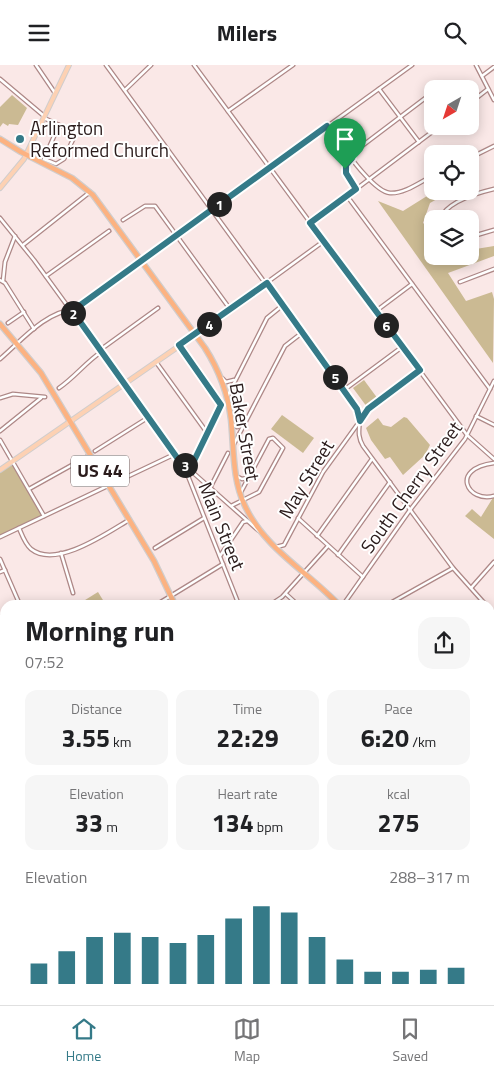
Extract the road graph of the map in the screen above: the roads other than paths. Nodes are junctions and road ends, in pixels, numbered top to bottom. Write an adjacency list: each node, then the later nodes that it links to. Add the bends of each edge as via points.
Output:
1 (36, 65): 15 (street)
2 (68, 65): 15 (main road)
3 (106, 65): 14 (street)
4 (151, 65): 14 (street)
5 (194, 65): 19 (street)
6 (293, 65): 19 (street)
7 (412, 65): 12 (street)
8 (476, 65): 10 (street)
9 (494, 67): 10 (street)
10 (482, 77): 13 (street)
11 (0, 79): 21 (street)
12 (378, 89): 20 (street); 23 (street)
13 (488, 89): 16 (street); 18 (street)
14 (125, 90): 42 (street)
15 (55, 93): 21 (main road)
16 (479, 96)
17 (424, 99): 20 (street)
18 (494, 100)
19 (228, 111): 34 (street)
20 (400, 116): 28 (street); 32 (street)
21 (44, 117): 22 (street); 31 (main road)
22 (59, 125): 25 (street); 25 (street, via 44,159 56,164 64,159)
23 (327, 126): 32 (street); 34 (street)
24 (78, 127): 25 (street)
25 (76, 133)
26 (428, 135): 28 (street)
27 (0, 139): 31 (highway, Baker Street)
28 (419, 142): 35 (street)
29 (494, 146): 30 (street)
30 (479, 154)
31 (26, 155): 37 (main road); 40 (highway, Baker Street, via 68,176)
32 (350, 155): 33 (street)
33 (352, 158): 35 (street); 38 (street, via 345,169)
34 (270, 168): 42 (street); 46 (street)
35 (369, 179): 36 (street, via 380,190 392,193); 38 (street)
36 (424, 179)
37 (0, 188)
38 (356, 189): 41 (street)
39 (494, 189): 43 (street, via 481,192)
40 (90, 192): 53 (street); 54 (highway, Baker Street)
41 (347, 196): 46 (street); 60 (street)
42 (213, 209): 51 (street); 59 (street)
43 (447, 210)
44 (0, 218): 50 (street, Main Street)
45 (123, 220): 51 (street, via 152,205)
46 (310, 223): 52 (street)
47 (494, 230): 49 (street)
48 (109, 231): 56 (street)
49 (479, 234)
50 (15, 236): 53 (street, Main Street); 57 (street)
51 (176, 236): 54 (street); 64 (street)
52 (324, 241): 59 (street); 65 (street)
53 (23, 245): 56 (street, Main Street)
54 (142, 261): 63 (street); 71 (highway, Baker Street)
55 (494, 269): 58 (street)
56 (46, 276): 63 (street, Main Street)
57 (2, 280): 66 (street)
58 (460, 282)
59 (267, 283): 61 (street); 64 (street)
60 (412, 284): 65 (street); 84 (street)
61 (283, 305): 70 (street); 80 (street, via 267,318)
62 (158, 308): 75 (street)
63 (71, 309): 69 (street); 75 (street, Main Street)
64 (230, 309): 71 (street)
65 (376, 311): 74 (street)
66 (24, 312): 67 (street); 69 (street)
67 (8, 323)
68 (0, 324): 72 (highway, US 44)
69 (34, 329): 72 (street)
70 (303, 333): 85 (street); 93 (street, via 285,346)
71 (195, 335): 73 (main road); 79 (highway, Baker Street)
72 (18, 343): 76 (street); 92 (highway, US 44)
73 (179, 345): 77 (main road); 96 (street, via 221,405)
74 (402, 347): 78 (street); 85 (street)
75 (101, 351): 82 (street, Main Street); 83 (street)
76 (0, 359)
77 (156, 362): 82 (main road); 96 (street)
78 (420, 370): 91 (street, May Street, via 368,409); 97 (street)
79 (220, 376): 80 (street, via 226,382); 86 (highway, Baker Street)
80 (235, 379): 86 (street)
81 (494, 381): 84 (street, South Cherry Street)
82 (124, 384): 89 (street, Main Street); 92 (main road)
83 (59, 388)
84 (490, 389): 88 (street, South Cherry Street)
85 (344, 390): 91 (street, via 359,413)
86 (227, 397): 90 (highway, Baker Street)
87 (0, 398): 95 (street, via 13,394 43,397)
88 (476, 416): 94 (street); 97 (street, South Cherry Street)
89 (148, 417): 100 (street); 102 (street, Main Street)
90 (231, 420): 93 (street, via 237,427); 99 (highway, Baker Street)
91 (360, 421): 105 (street, via 359,439); 126 (street, May Street, via 323,472)
92 (71, 422): 103 (highway, US 44); 107 (main road)
93 (244, 424): 99 (street)
94 (494, 425)
95 (0, 431)
96 (208, 434): 110 (street)
97 (467, 435): 106 (street); 122 (street, South Cherry Street)
98 (0, 440): 107 (street)
99 (233, 445): 111 (highway, Baker Street)
100 (95, 451)
101 (228, 453): 116 (street)
102 (175, 454): 104 (street, Main Street); 115 (street)
103 (90, 455): 115 (highway, US 44); 117 (street)
104 (178, 459): 110 (street); 113 (street, Main Street)
105 (372, 459): 114 (street); 132 (street)
106 (494, 459)
107 (14, 461): 109 (main road); 117 (street)
108 (494, 463): 119 (street, via 474,468 466,482 476,493)
109 (0, 469)
110 (190, 469): 113 (street); 116 (street)
111 (236, 475): 112 (street, via 244,479); 118 (highway, Baker Street)
112 (249, 475): 118 (street); 120 (street, via 270,438 282,446 259,492)
113 (188, 476): 125 (street, Main Street)
114 (390, 482): 122 (street); 138 (street)
115 (109, 486): 124 (street); 127 (highway, US 44)
116 (210, 488): 121 (street)
117 (29, 489): 124 (street)
118 (240, 493): 120 (highway, Baker Street)
119 (494, 496)
120 (243, 501): 121 (street); 131 (highway, Baker Street)
121 (231, 506): 123 (street)
122 (410, 510): 143 (street); 147 (street, South Cherry Street)
123 (240, 515): 128 (street); 129 (street)
124 (44, 516): 130 (street)
125 (204, 518): 136 (street); 139 (street, Main Street)
126 (298, 518): 132 (street); 135 (street, May Street, via 284,545)
127 (129, 520): 137 (street, via 84,545); 151 (highway, US 44)
128 (247, 521): 129 (street); 131 (street)
129 (243, 522): 139 (street)
130 (19, 528): 133 (street); 137 (street, via 34,551)
131 (264, 535): 135 (highway, Baker Street)
132 (317, 536): 134 (street)
133 (0, 537)
134 (328, 546): 138 (street); 146 (street)
135 (275, 547): 146 (highway, Baker Street)
136 (155, 548)
137 (61, 553): 149 (street)
138 (338, 555): 147 (street)
139 (220, 557): 142 (street, Main Street)
140 (0, 559): 144 (street)
141 (494, 562): 148 (street)
142 (222, 564): 151 (street); 155 (street, Main Street)
143 (453, 568): 148 (street); 160 (street)
144 (5, 570): 145 (street); 152 (street)
145 (0, 572)
146 (304, 573): 150 (street); 158 (highway, Baker Street)
147 (362, 577): 159 (street, South Cherry Street)
148 (471, 588): 161 (street)
149 (73, 593)
150 (285, 594): 156 (street); 157 (street)
151 (171, 596): 153 (street); 154 (highway, US 44)
152 (18, 600)
153 (164, 600)
154 (172, 600)
155 (237, 600)
156 (277, 600)
157 (292, 600)
158 (334, 600)
159 (346, 600)
160 (396, 600)
161 (482, 600)

